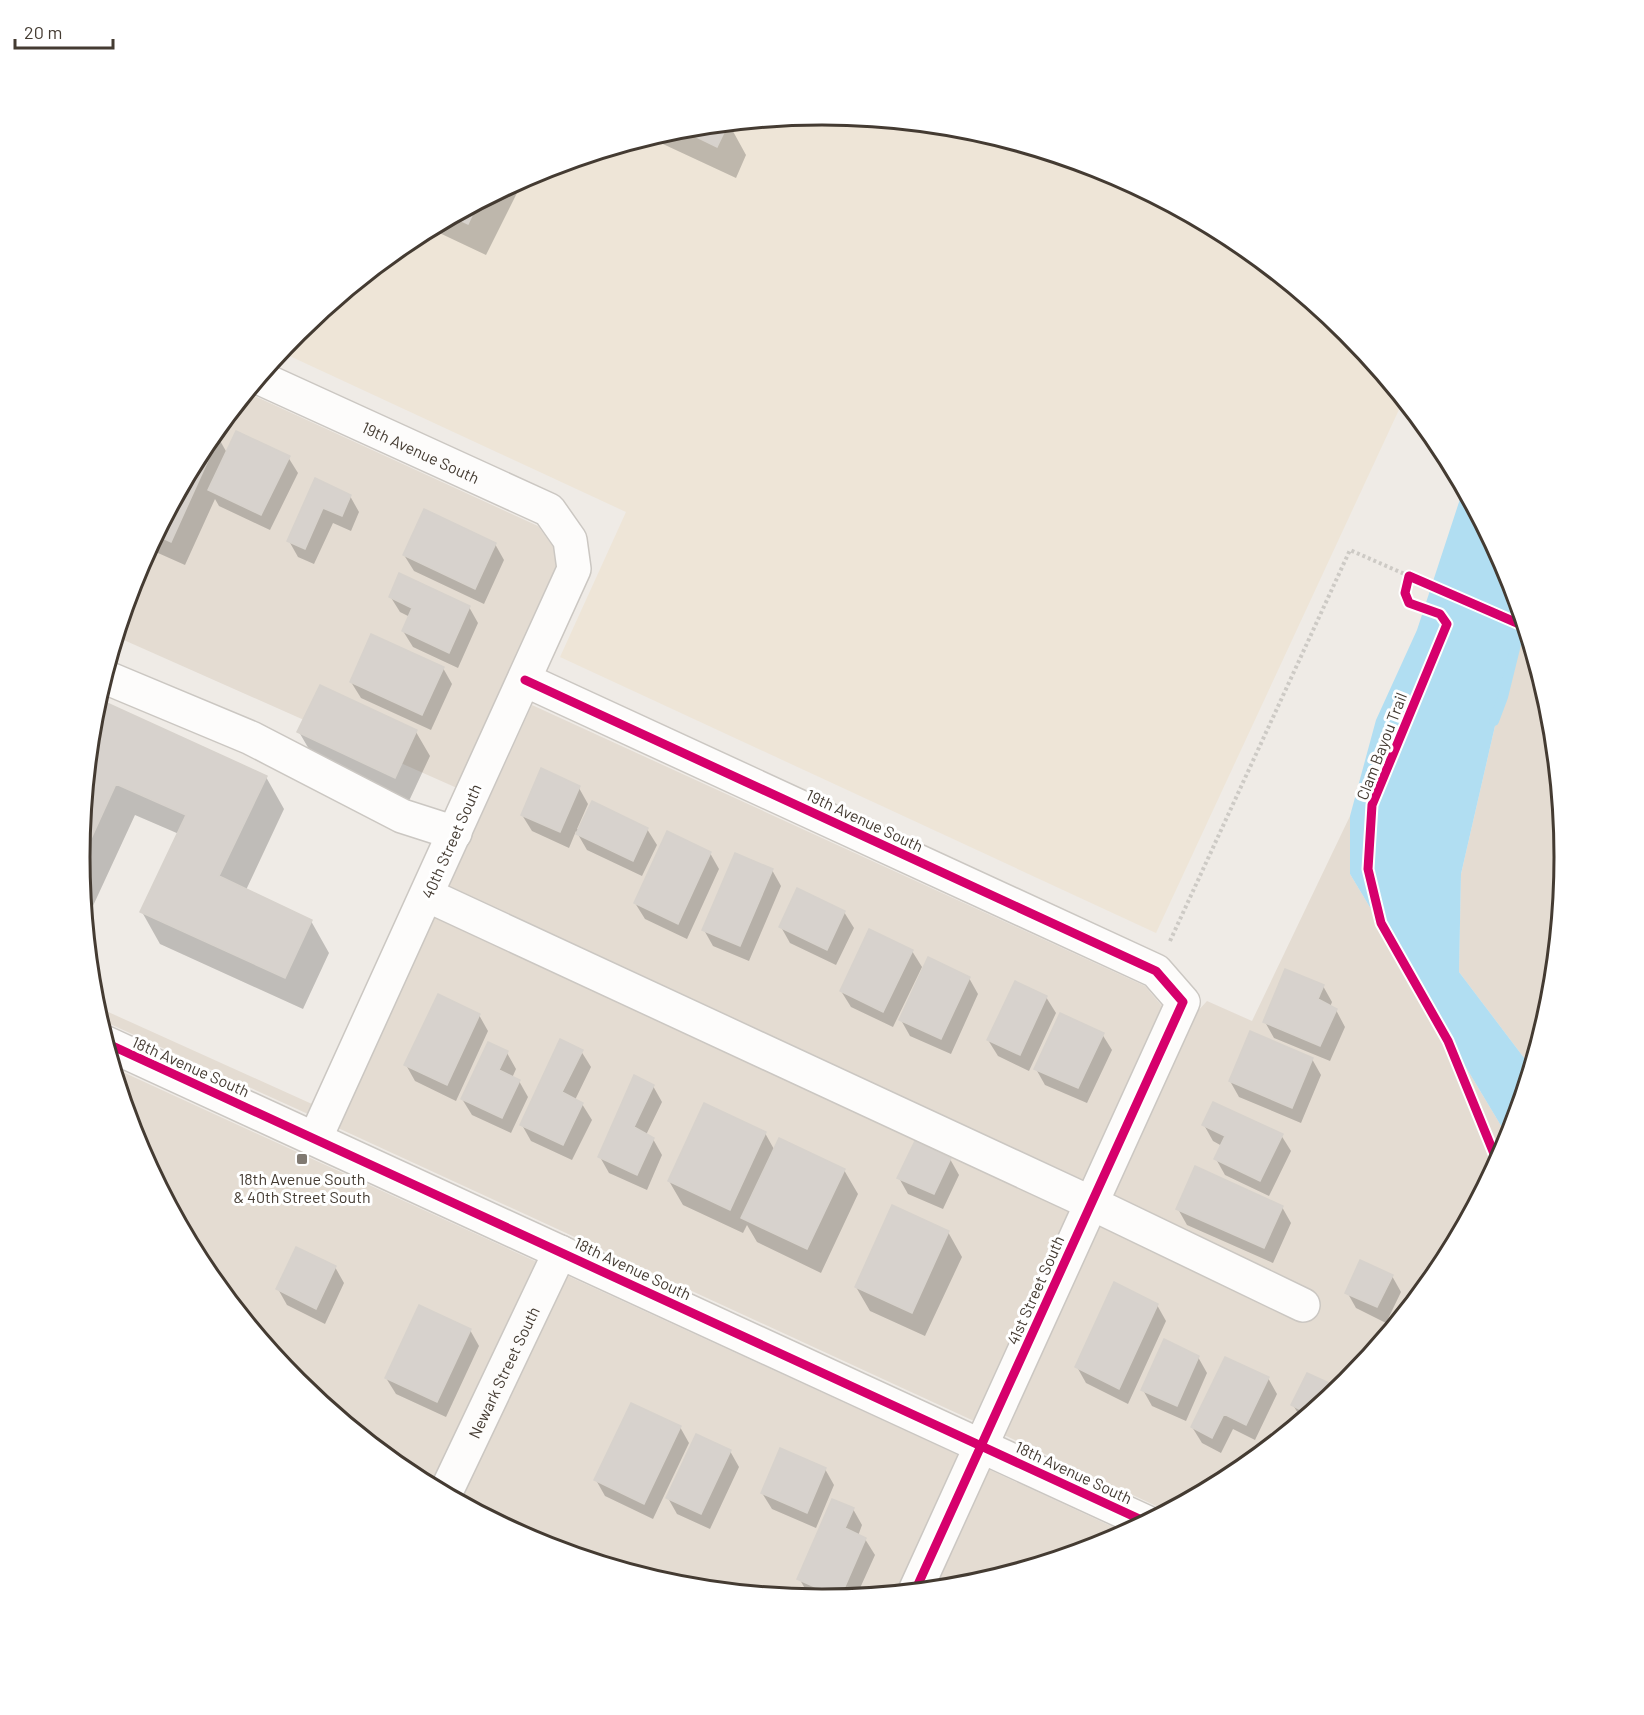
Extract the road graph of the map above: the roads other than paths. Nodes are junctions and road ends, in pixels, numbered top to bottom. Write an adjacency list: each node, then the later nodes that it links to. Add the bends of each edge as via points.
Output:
1 (267, 381): 2 (street, 19th Avenue South, via 549,510)
2 (570, 540): 4 (street, 40th Street South, via 574,569)
3 (112, 680): 5 (street, via 251,738 402,816)
4 (525, 680): 5 (street, 40th Street South); 7 (street, 19th Avenue South, via 1156,971)
5 (455, 833): 6 (street, 40th Street South)
6 (427, 895): 9 (street, 40th Street South); 10 (street)
7 (1183, 1002): 10 (street, 41st Street South)
8 (115, 1047): 9 (street, 18th Avenue South)
9 (315, 1138): 11 (street, 18th Avenue South)
10 (1091, 1203): 12 (street); 13 (street, 41st Street South)
11 (560, 1252): 13 (street, 18th Avenue South); 14 (street, Newark Street South)
12 (1303, 1305)
13 (981, 1445): 15 (street, 18th Avenue South); 16 (street, 41st Street South)
14 (449, 1486)
15 (1137, 1518)
16 (919, 1583)

